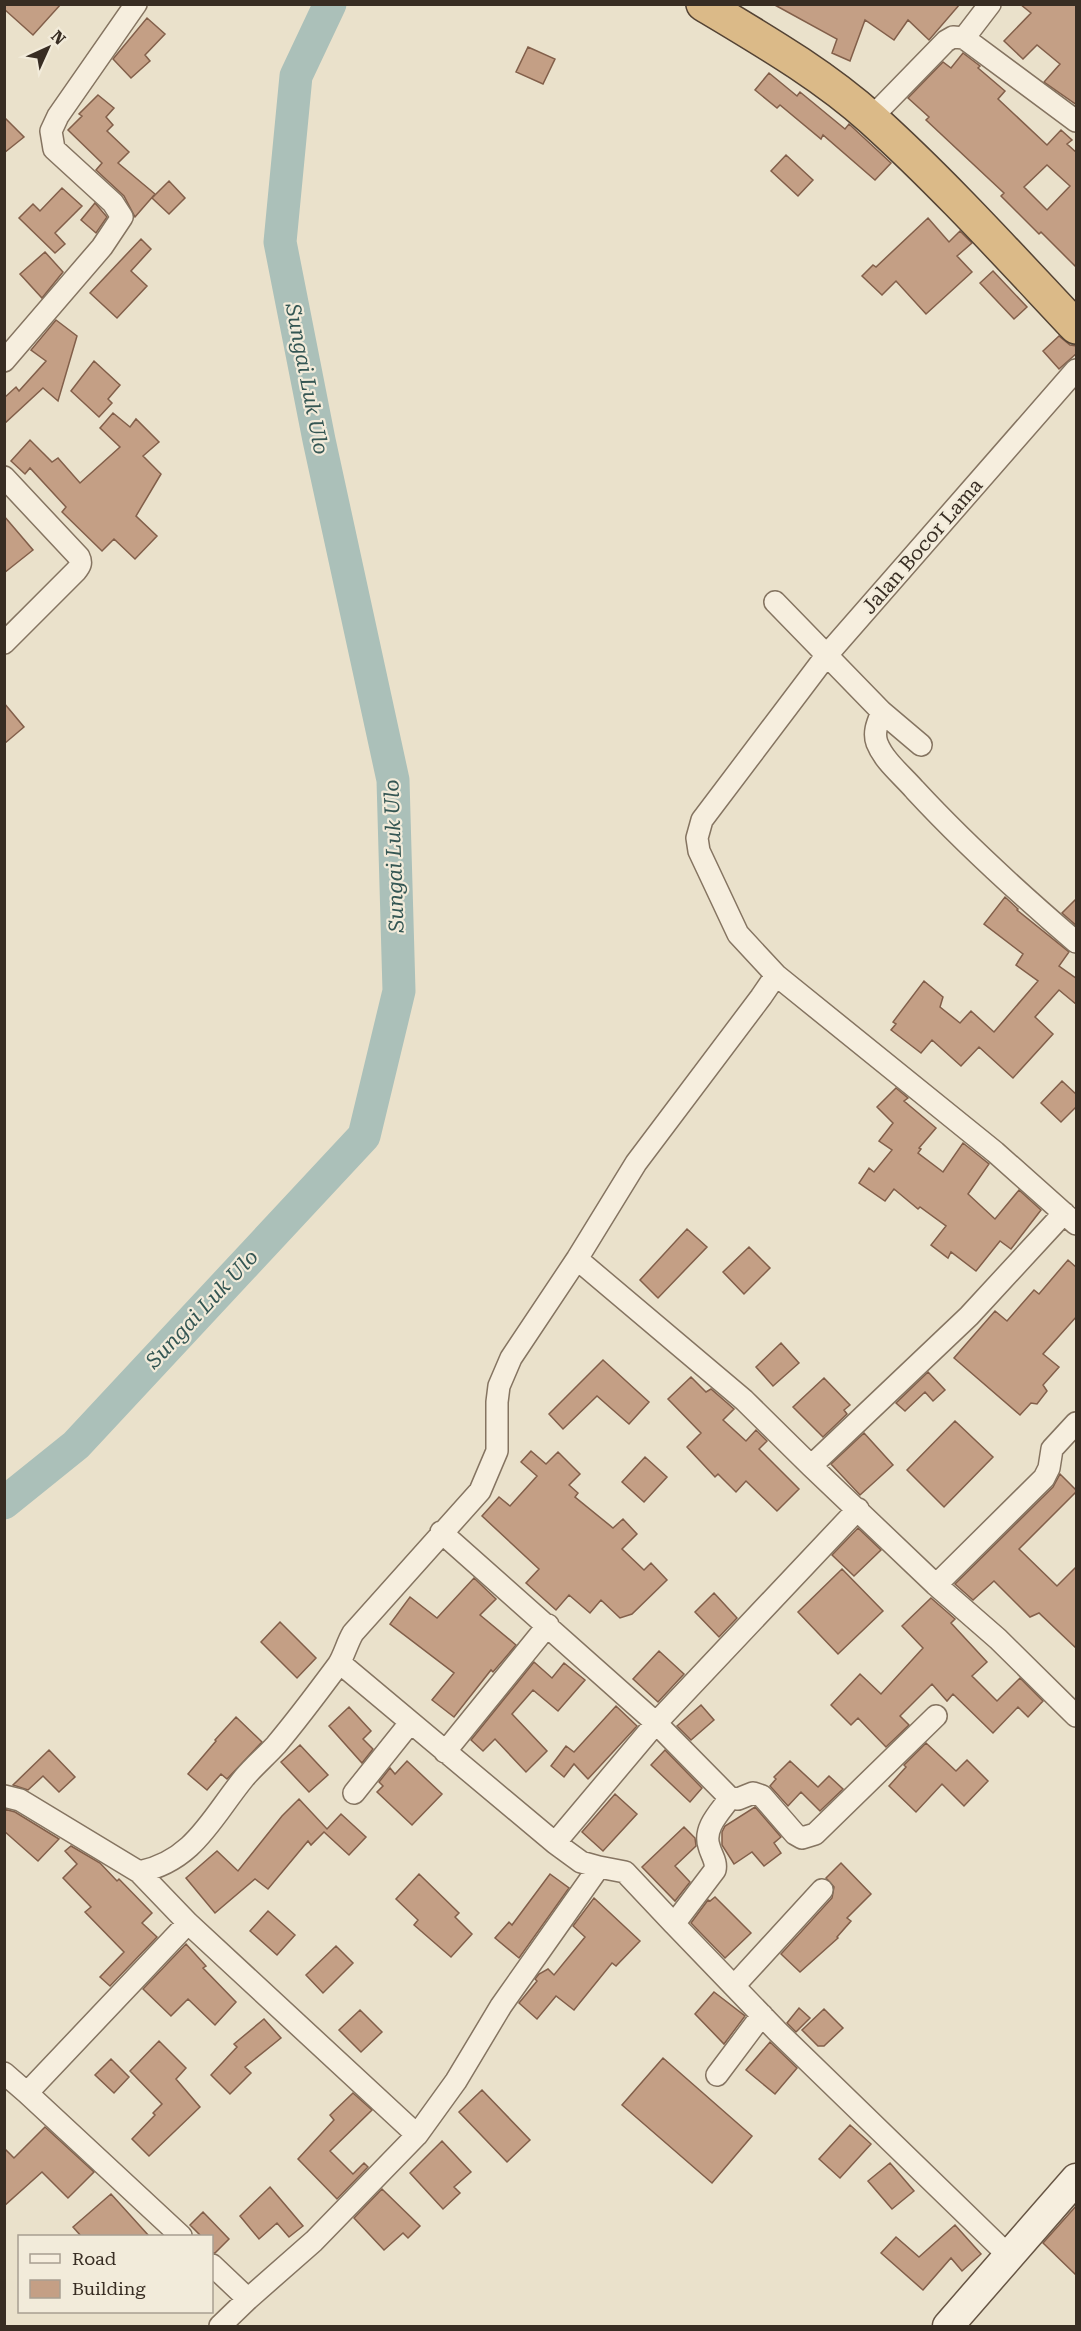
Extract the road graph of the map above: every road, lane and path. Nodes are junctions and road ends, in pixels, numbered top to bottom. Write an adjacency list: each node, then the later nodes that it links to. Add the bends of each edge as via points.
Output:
1 (136, 4): 8 (street, via 51,131 54,149 113,203 122,217 102,247)
2 (703, 4): 5 (highway, via 820,78)
3 (990, 4): 4 (street)
4 (964, 38): 5 (street, via 946,41); 6 (street)
5 (871, 118): 7 (highway)
6 (1077, 121)
7 (1077, 327)
8 (4, 361)
9 (1077, 370): 13 (street, Jalan Bocor Lama)
10 (4, 477): 12 (street, via 81,561 76,571)
11 (775, 602): 13 (street)
12 (4, 643)
13 (826, 656): 14 (street); 17 (street, Jalan Bocor Lama, via 702,820 697,838 699,851 738,934)
14 (882, 712): 15 (street); 16 (street, via 876,741 884,756 949,827)
15 (921, 745)
16 (1077, 942)
17 (776, 975): 18 (street, Jalan Bocor Lama, via 995,1152); 19 (street, via 636,1164)
18 (1070, 1219): 21 (street)
19 (577, 1259): 21 (street, via 717,1376); 23 (street, via 512,1358 499,1386 497,1451 480,1491)
20 (1077, 1423): 24 (street, via 1052,1449 1044,1478)
21 (811, 1466): 22 (street)
22 (858, 1509): 24 (street); 30 (street)
23 (441, 1532): 25 (street); 26 (street, via 353,1633)
24 (936, 1585): 28 (street)
25 (548, 1625): 30 (street); 31 (street)
26 (340, 1663): 29 (street); 37 (street, via 199,1837 179,1857 157,1869)
27 (936, 1716): 32 (street, via 815,1834 807,1837 795,1834 762,1796 753,1793 738,1799)
28 (1077, 1716)
29 (411, 1723): 31 (street); 33 (street)
30 (656, 1723): 32 (street); 35 (street)
31 (445, 1752): 35 (street)
32 (721, 1789): 40 (street, via 706,1837 716,1862 715,1870)
33 (354, 1792)
34 (4, 1796): 37 (street, via 20,1800)
35 (555, 1843): 36 (street, via 581,1862)
36 (599, 1867): 40 (street, via 625,1872); 46 (street)
37 (139, 1872): 39 (street)
38 (822, 1890): 41 (street)
39 (188, 1923): 45 (street); 46 (street)
40 (674, 1924): 41 (street)
41 (734, 1986): 42 (street)
42 (762, 2015): 44 (street); 49 (street)
43 (4, 2073): 45 (street)
44 (717, 2074)
45 (27, 2093): 48 (street)
46 (417, 2135): 51 (street, via 314,2241)
47 (1077, 2179): 49 (main road)
48 (180, 2235)
49 (1009, 2256): 53 (main road)
50 (213, 2266): 51 (street)
51 (248, 2299): 52 (street)
52 (220, 2326)
53 (948, 2326)

